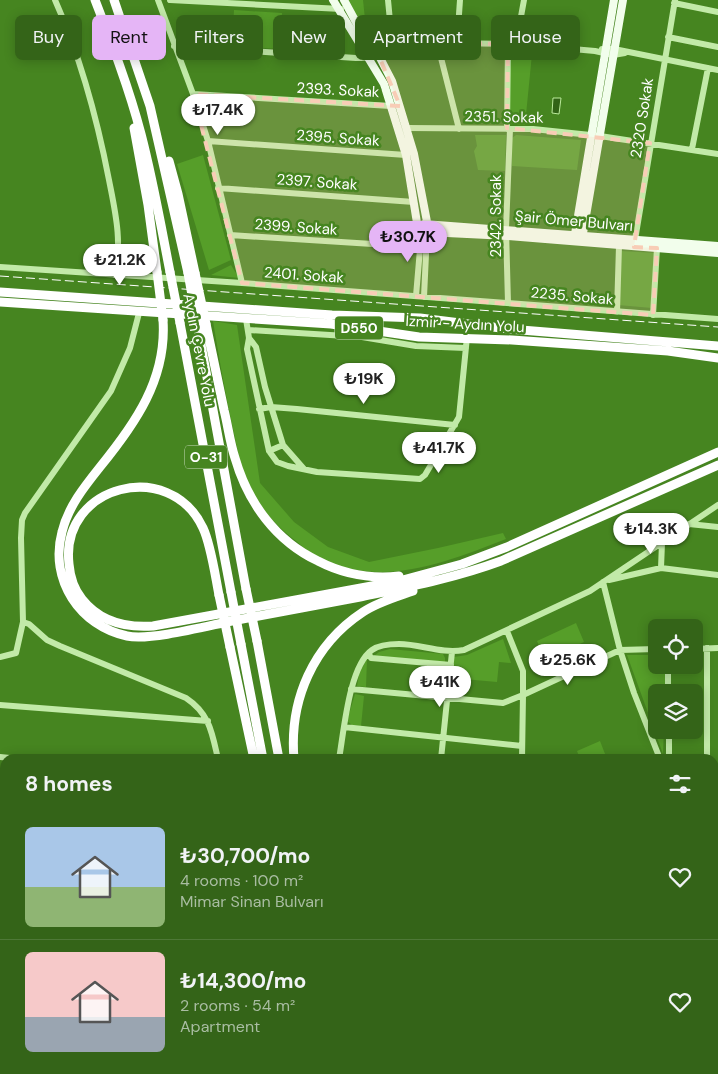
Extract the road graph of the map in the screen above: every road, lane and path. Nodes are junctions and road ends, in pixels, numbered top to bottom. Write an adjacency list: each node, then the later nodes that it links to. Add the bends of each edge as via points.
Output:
1 (55, 0): 62 (street, via 82,68 102,144 117,219 118,261)
2 (95, 0): 36 (highway, Aydın Çevre Yolu / O-31)
3 (114, 0): 76 (highway, Aydın Çevre Yolu / O-31, bridge, via 150,106)
4 (158, 0): 23 (street)
5 (170, 0): 14 (street)
6 (333, 0): 14 (main road)
7 (344, 0): 15 (main road)
8 (388, 0): 17 (street)
9 (460, 0): 18 (street)
10 (524, 0): 19 (street, 2342. Sokak)
11 (614, 0): 26 (main road)
12 (623, 0): 27 (main road)
13 (675, 1): 16 (street); 22 (street, 2320 Sokak)
14 (338, 9): 15 (street); 21 (main road)
15 (349, 10): 20 (main road)
16 (718, 12)
17 (389, 15)
18 (459, 15)
19 (520, 15)
20 (355, 21)
21 (355, 36)
22 (668, 37): 24 (street); 33 (street, 2320 Sokak)
23 (174, 46): 28 (street); 37 (street)
24 (718, 47)
25 (580, 50): 26 (street)
26 (605, 51): 27 (street); 42 (main road)
27 (614, 52): 33 (street); 42 (main road)
28 (355, 58)
29 (370, 60): 38 (main road, via 384,84)
30 (381, 60): 39 (main road, via 392,81)
31 (442, 60): 40 (street)
32 (511, 60): 41 (street, 2342. Sokak)
33 (664, 60): 34 (street); 44 (street, 2320 Sokak)
34 (708, 68): 35 (street); 45 (street)
35 (718, 70)
36 (127, 88): 99 (highway, bridge, via 148,205 164,337 161,361 146,403 134,424 82,490 61,534 60,571 75,605 89,620 106,630 128,637 151,636); 128 (highway, Aydın Çevre Yolu / O-31, bridge, via 141,132 170,272)
37 (193, 94): 38 (street, 2393. Sokak); 43 (street)
38 (391, 106): 39 (main road)
39 (403, 129): 40 (street, 2351. Sokak); 46 (main road)
40 (459, 129): 41 (street, 2351. Sokak)
41 (508, 129): 42 (street, 2351. Sokak); 52 (street, 2342. Sokak)
42 (596, 136): 44 (street, 2351. Sokak); 54 (main road)
43 (208, 141): 46 (street, 2395. Sokak); 48 (street)
44 (650, 143): 45 (street, 2351. Sokak); 55 (street, 2320 Sokak)
45 (692, 149): 47 (street, 2351. Sokak)
46 (410, 154): 49 (main road); 51 (main road)
47 (718, 154)
48 (218, 188): 49 (street, 2397. Sokak); 53 (street)
49 (414, 202): 50 (main road)
50 (418, 229): 51 (main road, Şair Ömer Bulvarı, via 422,224); 58 (street)
51 (427, 229): 52 (main road, Şair Ömer Bulvarı); 66 (street)
52 (507, 232): 54 (main road, Şair Ömer Bulvarı); 68 (street, 2342. Sokak)
53 (230, 235): 58 (street, 2399. Sokak); 63 (street)
54 (578, 239): 55 (main road, Şair Ömer Bulvarı); 56 (main road, Şair Ömer Bulvarı)
55 (635, 240): 57 (main road, Şair Ömer Bulvarı)
56 (619, 246): 59 (main road, Şair Ömer Bulvarı); 70 (street)
57 (718, 246)
58 (420, 247): 65 (street)
59 (657, 248): 60 (main road, Şair Ömer Bulvarı); 71 (street)
60 (718, 253)
61 (0, 267): 62 (street, 2401. Sokak)
62 (114, 275): 63 (street, 2401. Sokak)
63 (242, 283): 65 (street, 2401. Sokak)
64 (0, 292): 72 (highway, İzmir - Aydın Yolu / D550)
65 (416, 296): 66 (street, 2401. Sokak)
66 (424, 297): 68 (street, 2235. Sokak)
67 (0, 302): 69 (highway, İzmir - Aydın Yolu / D550)
68 (508, 303): 70 (street, 2235. Sokak)
69 (139, 312): 73 (highway, İzmir - Aydın Yolu / D550); 106 (street, via 130,348 110,391 24,513)
70 (617, 312): 71 (street, 2235. Sokak)
71 (654, 315): 75 (street, 2235. Sokak)
72 (408, 318): 74 (highway, İzmir - Aydın Yolu / D550); 78 (highway)
73 (246, 319): 77 (street); 78 (highway, İzmir - Aydın Yolu / D550, via 331,324)
74 (428, 319): 79 (highway); 82 (highway, İzmir - Aydın Yolu / D550)
75 (718, 319)
76 (201, 324): 98 (highway, via 238,467 251,499 280,536 303,554 348,573 371,577); 129 (highway, Aydın Çevre Yolu / O-31, bridge)
77 (248, 330): 81 (street); 83 (street)
78 (406, 335): 79 (highway, İzmir - Aydın Yolu / D550)
79 (426, 337): 80 (highway, İzmir - Aydın Yolu / D550)
80 (467, 337): 83 (street); 84 (highway, İzmir - Aydın Yolu / D550, via 668,351)
81 (249, 338): 85 (street, via 256,347); 86 (street, via 247,349)
82 (718, 346)
83 (466, 348): 87 (street, via 459,417)
84 (715, 358)
85 (271, 407): 86 (street); 87 (street); 88 (street)
86 (259, 409): 89 (street)
87 (455, 425): 92 (street, via 420,479)
88 (284, 445): 89 (street); 92 (street)
89 (269, 451): 92 (street, via 277,462)
90 (718, 452): 98 (highway, via 506,547)
91 (718, 465): 99 (highway)
92 (304, 470)
93 (718, 504): 94 (street)
94 (689, 524): 95 (street); 96 (street)
95 (718, 527)
96 (662, 543): 97 (street); 101 (street)
97 (661, 568): 100 (street); 101 (street)
98 (432, 572): 102 (highway, bridge)
99 (468, 573): 130 (highway, via 390,598 363,612 325,647 308,672 299,698)
100 (718, 575)
101 (603, 582): 107 (street); 111 (street)
102 (223, 614)
103 (223, 614): 104 (highway, bridge, via 135,627 99,616 78,594 70,571 68,558 77,521 99,498 117,490 136,486 157,488 176,496 191,509 204,528)
104 (223, 614)
105 (223, 614): 127 (highway, bridge)
106 (23, 622): 115 (street, via 16,653); 121 (street, via 47,640 186,698 196,704)
107 (507, 631): 113 (street); 118 (street, via 523,671)
108 (703, 648): 109 (street)
109 (707, 648): 110 (street); 136 (street)
110 (718, 648)
111 (620, 650): 112 (street); 118 (street); 134 (street)
112 (648, 650)
113 (452, 652): 114 (street, via 399,644 382,646); 116 (street)
114 (369, 654): 116 (street, via 371,658); 117 (street, via 359,665)
115 (0, 657)
116 (450, 665): 119 (street)
117 (351, 689): 119 (street); 122 (street)
118 (523, 695): 119 (street, via 503,702); 125 (street)
119 (448, 698): 123 (street)
120 (0, 705): 121 (street)
121 (208, 721): 126 (street)
122 (344, 727): 123 (street); 131 (street)
123 (443, 738): 125 (street); 132 (street)
124 (669, 739): 135 (street)
125 (522, 746): 133 (street)
126 (217, 754)
127 (253, 754)
128 (262, 754)
129 (278, 754)
130 (294, 754)
131 (340, 754)
132 (441, 754)
133 (522, 754)
134 (658, 754)
135 (669, 754)
136 (707, 754)

